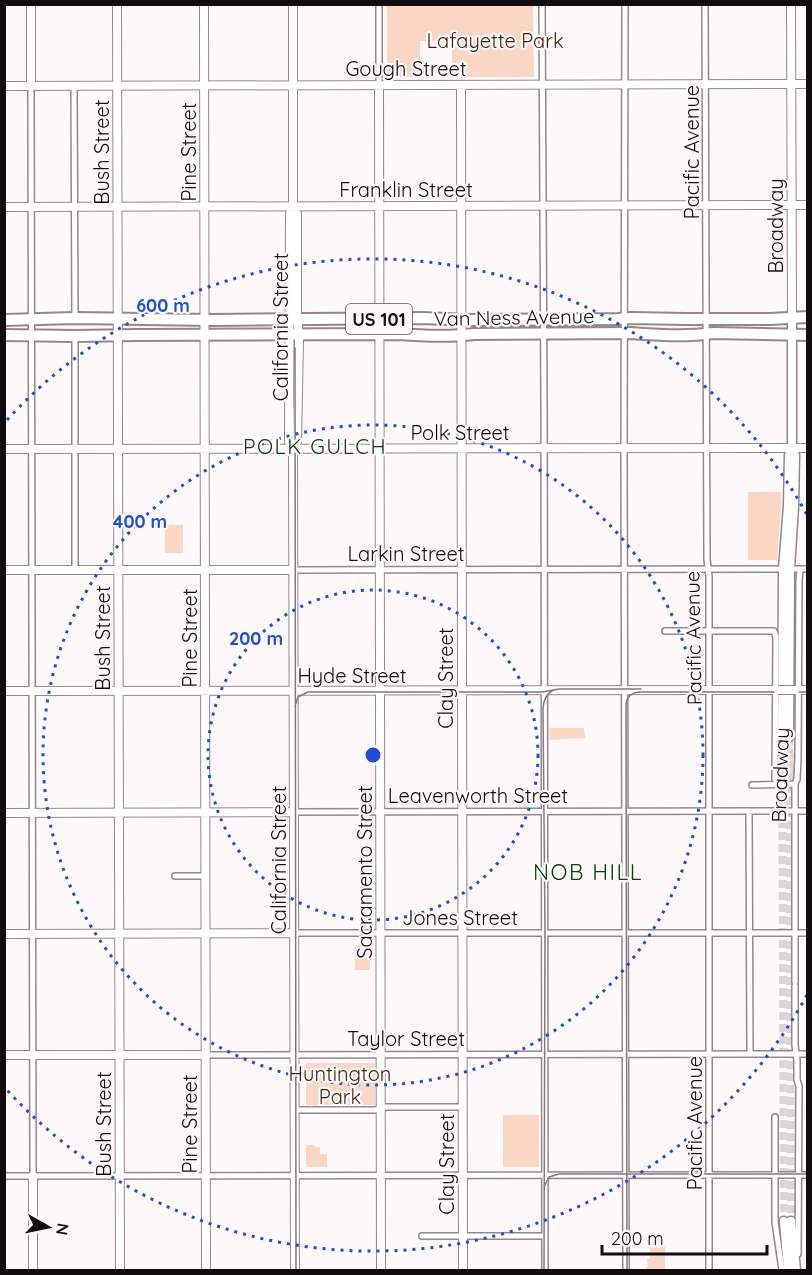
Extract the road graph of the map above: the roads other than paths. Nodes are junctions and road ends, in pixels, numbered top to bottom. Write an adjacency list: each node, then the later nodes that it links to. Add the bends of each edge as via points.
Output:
1 (31, 4): 22 (street)
2 (117, 4): 14 (street, Bush Street)
3 (204, 4): 15 (street, Pine Street)
4 (293, 4): 16 (street, California Street)
5 (379, 4): 17 (street, Sacramento Street)
6 (542, 4): 19 (street)
7 (625, 4): 20 (street)
8 (705, 4): 10 (street, Pacific Avenue)
9 (791, 4): 11 (street, Broadway)
10 (705, 84): 11 (street, Gough Street); 20 (street, Gough Street); 23 (street, Pacific Avenue)
11 (791, 84): 12 (street, Gough Street); 24 (street, Broadway)
12 (807, 84)
13 (75, 85): 14 (street, Gough Street); 22 (street, Gough Street); 35 (street)
14 (118, 85): 15 (street, Gough Street); 26 (street, Bush Street)
15 (204, 85): 16 (street, Gough Street); 27 (street, Pine Street)
16 (293, 85): 17 (street, Gough Street); 28 (street, California Street)
17 (379, 85): 18 (street, Gough Street); 29 (street, Sacramento Street)
18 (461, 85): 19 (street, Gough Street); 30 (street, Clay Street)
19 (542, 85): 20 (street, Gough Street); 31 (street)
20 (625, 85): 32 (street)
21 (4, 86): 22 (street, Gough Street)
22 (31, 86): 34 (street)
23 (706, 205): 24 (street, Franklin Street); 32 (street, Franklin Street); 43 (street, Pacific Avenue)
24 (792, 205): 25 (street, Franklin Street); 36 (street, Broadway)
25 (807, 205)
26 (118, 206): 27 (street, Franklin Street); 35 (street, Franklin Street); 42 (street, Bush Street)
27 (204, 206): 28 (street, Franklin Street); 45 (street, Pine Street)
28 (293, 206): 29 (street, Franklin Street); 46 (street, California Street, via 297,214)
29 (380, 206): 30 (street, Franklin Street); 39 (street, Sacramento Street)
30 (461, 206): 31 (street, Franklin Street); 47 (street, Clay Street)
31 (543, 206): 32 (street, Franklin Street); 48 (street)
32 (624, 206): 40 (street)
33 (4, 207): 34 (street, Franklin Street)
34 (32, 207): 35 (street, Franklin Street); 41 (street)
35 (75, 207): 38 (street)
36 (792, 317): 37 (highway, Van Ness Avenue / US 101); 43 (highway, Van Ness Avenue / US 101); 58 (main road, Broadway)
37 (807, 317)
38 (75, 318): 41 (highway, Van Ness Avenue / US 101); 42 (highway, Van Ness Avenue / US 101)
39 (380, 318): 46 (highway, Van Ness Avenue / US 101); 47 (highway, Van Ness Avenue / US 101); 51 (street, Sacramento Street)
40 (625, 318): 43 (highway, Van Ness Avenue / US 101); 48 (highway, Van Ness Avenue / US 101); 49 (street)
41 (32, 319): 44 (highway, Van Ness Avenue / US 101); 55 (street)
42 (118, 319): 45 (highway, Van Ness Avenue / US 101); 61 (street, Bush Street)
43 (706, 319): 53 (street, Pacific Avenue)
44 (4, 320)
45 (205, 320): 46 (highway, Van Ness Avenue / US 101); 56 (street, Pine Street)
46 (293, 320): 50 (street, California Street)
47 (461, 320): 48 (highway, Van Ness Avenue / US 101); 57 (street, Clay Street)
48 (543, 320): 52 (street)
49 (624, 333): 52 (highway, Van Ness Avenue / US 101); 53 (highway, Van Ness Avenue / US 101); 66 (street)
50 (294, 334): 51 (highway, Van Ness Avenue / US 101); 56 (highway, Van Ness Avenue / US 101); 62 (street, California Street, via 297,442)
51 (380, 334): 57 (highway, Van Ness Avenue / US 101); 63 (street, Sacramento Street)
52 (543, 334): 57 (highway, Van Ness Avenue / US 101); 65 (street)
53 (706, 334): 58 (highway, Van Ness Avenue / US 101); 67 (street, Pacific Avenue)
54 (4, 335): 55 (highway, Van Ness Avenue / US 101)
55 (32, 335): 60 (highway, Van Ness Avenue / US 101); 71 (street)
56 (205, 335): 61 (highway, Van Ness Avenue / US 101); 74 (street, Pine Street)
57 (461, 335): 64 (street, Clay Street)
58 (792, 335): 59 (highway, Van Ness Avenue / US 101); 68 (main road, Broadway)
59 (807, 335)
60 (75, 336): 61 (highway, Van Ness Avenue / US 101); 72 (street)
61 (118, 336): 73 (street, Bush Street)
62 (293, 448): 63 (street, Polk Street); 74 (street, Polk Street); 87 (street, California Street)
63 (380, 448): 64 (street, Polk Street); 88 (street, Sacramento Street)
64 (461, 448): 65 (street, Polk Street); 75 (street, Clay Street)
65 (543, 448): 66 (street, Polk Street); 76 (street)
66 (624, 448): 67 (street, Polk Street); 77 (street)
67 (706, 448): 68 (street, Polk Street); 78 (street, Pacific Avenue)
68 (792, 448): 69 (street, Polk Street); 79 (main road, Broadway, via 794,507)
69 (807, 448)
70 (4, 449): 71 (street, Polk Street)
71 (32, 449): 72 (street, Polk Street); 83 (street)
72 (75, 449): 73 (street, Polk Street); 84 (street)
73 (118, 449): 74 (street, Polk Street); 85 (street, Bush Street)
74 (205, 449): 86 (street, Pine Street)
75 (462, 569): 76 (street, Larkin Street); 88 (street, Larkin Street); 98 (street, Clay Street)
76 (543, 569): 77 (street, Larkin Street); 99 (street)
77 (625, 569): 78 (street, Larkin Street); 100 (street)
78 (708, 569): 79 (street, Larkin Street); 89 (street, Pacific Avenue)
79 (787, 569): 80 (street, Larkin Street); 103 (main road, Broadway)
80 (800, 569): 81 (street, Larkin Street); 91 (street, Broadway)
81 (807, 569)
82 (4, 570): 83 (street, Larkin Street)
83 (32, 570): 84 (street, Larkin Street); 93 (street)
84 (75, 570): 85 (street, Larkin Street)
85 (118, 570): 86 (street, Larkin Street); 94 (street, Bush Street)
86 (205, 570): 87 (street, Larkin Street); 95 (street, Pine Street)
87 (294, 570): 88 (street, Larkin Street); 96 (street, California Street)
88 (380, 570): 97 (street, Sacramento Street)
89 (709, 630): 90 (street); 101 (street, Pacific Avenue); 102 (street, Broadway, via 774,631)
90 (665, 631)
91 (801, 690): 102 (street, Hyde Street, bridge); 105 (street, Broadway)
92 (4, 691): 93 (street, Hyde Street)
93 (32, 691): 94 (street, Hyde Street); 119 (street)
94 (119, 691): 95 (street, Hyde Street); 110 (street, Bush Street)
95 (205, 691): 96 (street, Hyde Street); 111 (street, Pine Street)
96 (294, 691): 97 (street, Hyde Street); 112 (street, California Street)
97 (380, 691): 98 (street, Hyde Street); 113 (street, Sacramento Street)
98 (462, 691): 99 (street, Hyde Street); 114 (street, Clay Street)
99 (544, 691): 100 (street, Hyde Street); 115 (street)
100 (625, 691): 101 (street, Hyde Street); 116 (street)
101 (708, 691): 102 (street, Hyde Street); 117 (street, Pacific Avenue)
102 (777, 691): 104 (street, Broadway)
103 (785, 737)
104 (777, 783): 105 (street); 106 (street)
105 (795, 784): 108 (street, Broadway)
106 (752, 785)
107 (749, 811): 108 (street, Leavenworth Street); 117 (street, Leavenworth Street); 128 (street)
108 (795, 811): 109 (street, Leavenworth Street); 129 (street, Broadway)
109 (807, 811)
110 (119, 812): 111 (street, Leavenworth Street); 119 (street, Leavenworth Street); 133 (street, Bush Street)
111 (206, 812): 112 (street, Leavenworth Street); 121 (street, Pine Street)
112 (294, 812): 113 (street, Leavenworth Street); 122 (street, California Street)
113 (380, 812): 114 (street, Leavenworth Street); 123 (street, Sacramento Street)
114 (462, 812): 115 (street, Leavenworth Street); 124 (street, Clay Street)
115 (545, 812): 116 (street, Leavenworth Street); 125 (street)
116 (625, 812): 117 (street, Leavenworth Street); 126 (street)
117 (709, 812): 127 (street, Pacific Avenue)
118 (4, 813): 119 (street, Leavenworth Street)
119 (32, 813): 132 (street)
120 (175, 876): 121 (street)
121 (206, 876): 134 (street, Pine Street)
122 (294, 933): 123 (street, Jones Street); 134 (street, Jones Street); 135 (street, California Street)
123 (380, 933): 124 (street, Jones Street); 136 (street, Sacramento Street)
124 (462, 933): 125 (street, Jones Street); 137 (street, Clay Street)
125 (546, 933): 126 (street, Jones Street); 138 (street)
126 (626, 933): 127 (street, Jones Street); 147 (street)
127 (709, 933): 128 (street, Jones Street); 139 (street, Pacific Avenue)
128 (750, 933): 129 (street, Jones Street); 140 (street)
129 (795, 933): 130 (street, Jones Street); 141 (street, Broadway)
130 (807, 933)
131 (4, 934): 132 (street, Jones Street)
132 (33, 934): 133 (street, Jones Street); 144 (street)
133 (119, 934): 134 (street, Jones Street); 145 (street, Bush Street)
134 (206, 934): 146 (street, Pine Street)
135 (295, 1054): 136 (street, Taylor Street); 146 (street, Taylor Street); 150 (street, California Street)
136 (381, 1054): 137 (street, Taylor Street); 149 (street, Sacramento Street)
137 (463, 1054): 138 (street, Taylor Street); 148 (street, Clay Street)
138 (545, 1054): 147 (street, Taylor Street); 154 (street)
139 (709, 1054): 140 (street, Taylor Street); 147 (street, Taylor Street); 156 (street, Pacific Avenue)
140 (750, 1054): 141 (street, Taylor Street)
141 (796, 1054): 142 (street, Taylor Street); 158 (street, Broadway)
142 (807, 1054)
143 (4, 1055): 144 (street, Taylor Street)
144 (33, 1055): 145 (street, Taylor Street); 161 (street)
145 (119, 1055): 146 (street, Taylor Street); 162 (street, Bush Street)
146 (206, 1055): 163 (street, Pine Street)
147 (626, 1055): 155 (street)
148 (463, 1107): 149 (street); 153 (street, Clay Street)
149 (381, 1108): 150 (street); 152 (street, Sacramento Street)
150 (295, 1110): 164 (street, California Street)
151 (775, 1117): 157 (street)
152 (381, 1175): 153 (street); 164 (street); 173 (street, Sacramento Street)
153 (463, 1175): 154 (street); 166 (street, Clay Street)
154 (544, 1175): 155 (street); 167 (street)
155 (626, 1175): 156 (street); 176 (street)
156 (709, 1175): 157 (street); 177 (street, Pacific Avenue)
157 (775, 1175): 158 (street); 178 (street)
158 (799, 1175): 159 (street); 168 (street, Broadway)
159 (807, 1175)
160 (4, 1176): 161 (street)
161 (33, 1176): 162 (street); 169 (street)
162 (120, 1176): 163 (street); 170 (street, Bush Street)
163 (206, 1176): 164 (street); 171 (street, Pine Street)
164 (295, 1176): 172 (street, California Street)
165 (422, 1236): 166 (street)
166 (463, 1236): 167 (street); 174 (street, Clay Street)
167 (545, 1236): 175 (street)
168 (797, 1257): 179 (main road, Broadway, via 788,1221); 180 (main road, Broadway)
169 (33, 1270)
170 (120, 1270)
171 (206, 1270)
172 (295, 1270)
173 (381, 1270)
174 (463, 1270)
175 (545, 1270)
176 (626, 1270)
177 (709, 1270)
178 (782, 1270)
179 (788, 1270)
180 (796, 1270)

